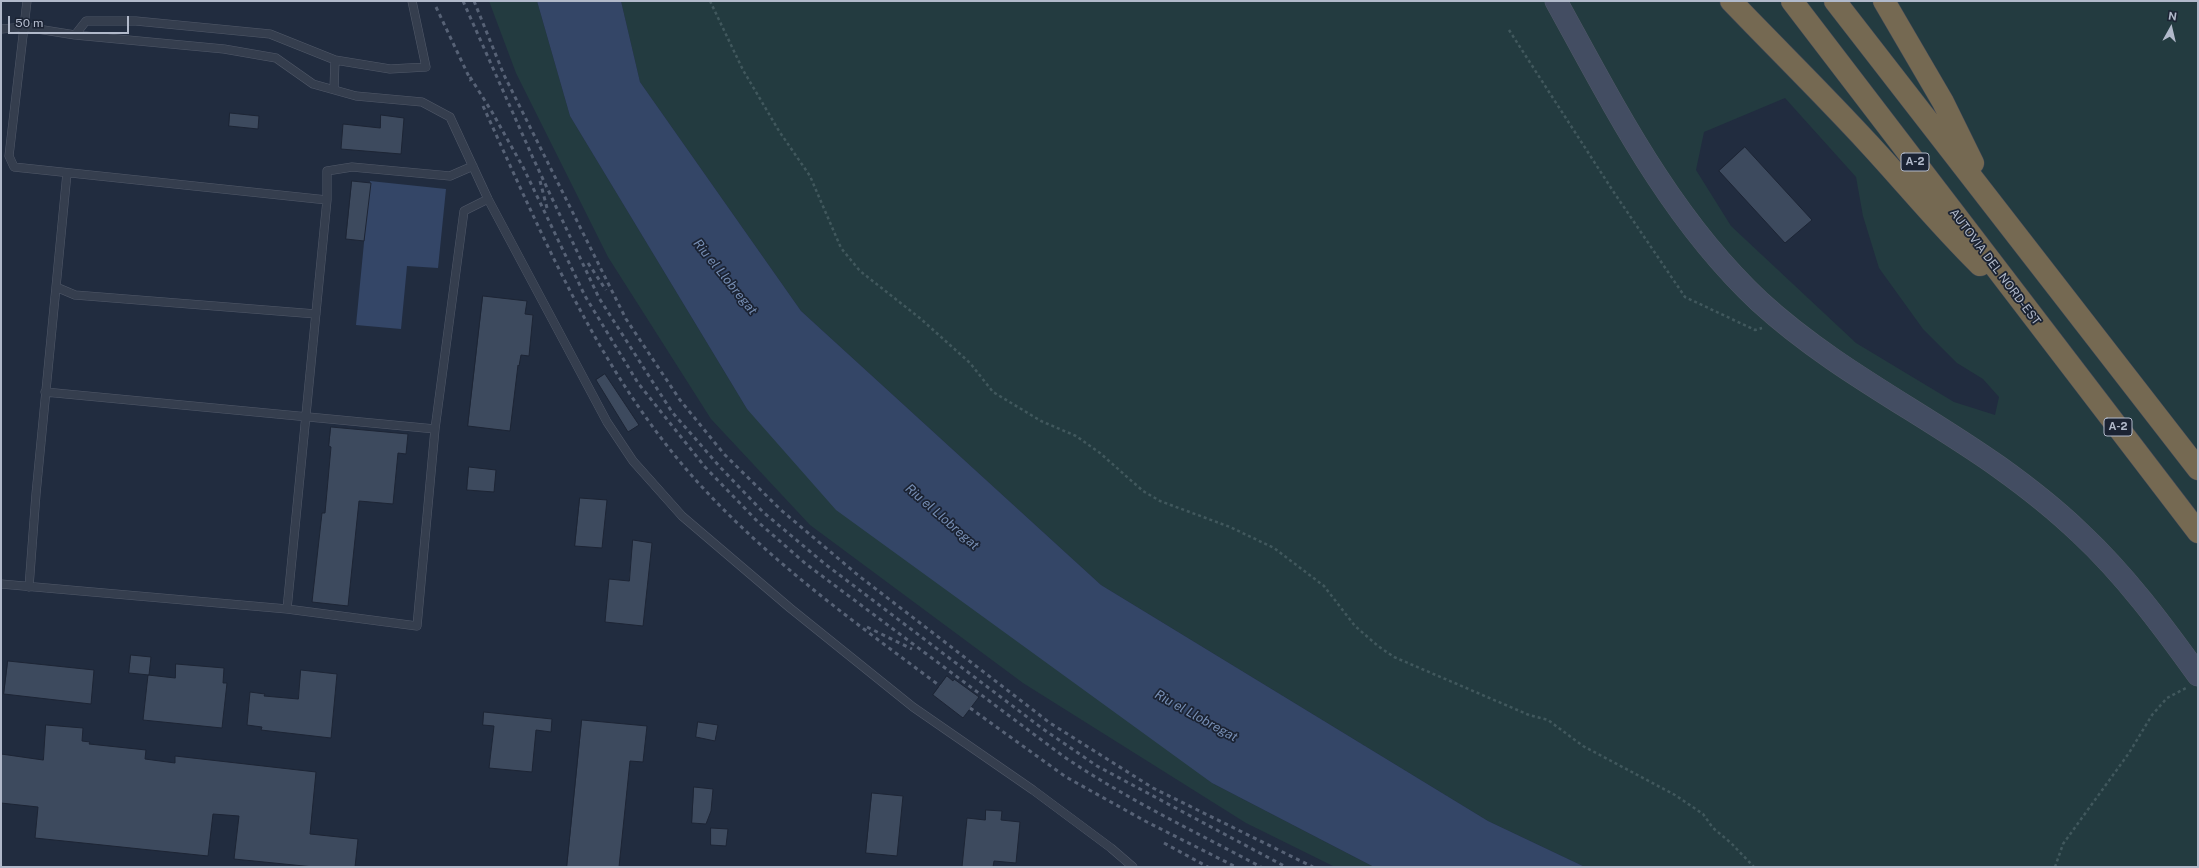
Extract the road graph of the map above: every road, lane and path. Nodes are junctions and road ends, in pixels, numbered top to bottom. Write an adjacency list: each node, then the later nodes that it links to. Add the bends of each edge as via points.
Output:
1 (27, 1): 9 (lane)
2 (412, 1): 13 (lane, via 426,67 390,69)
3 (710, 1): 34 (path, via 743,70 779,131 810,176 841,248 860,271 921,319 970,363 993,392 1041,421 1076,436 1100,453 1143,491 1160,501 1230,527 1274,548 1324,586 1355,626 1394,657 1529,715 1548,720 1583,746 1675,795 1703,814 1713,828)
4 (1556, 1): 22 (main road, via 1637,146 1672,201 1732,275)
5 (1731, 1): 23 (highway, via 1811,82 1948,234)
6 (1792, 1): 23 (highway, AUTOVIA DEL NORD-EST / A-2)
7 (1835, 1): 19 (highway)
8 (1884, 1): 19 (highway, via 1943,102)
9 (25, 27): 10 (lane); 12 (lane); 16 (lane, via 9,156 14,167)
10 (1, 29)
11 (1509, 30): 22 (path, via 1612,191 1685,297 1755,330)
12 (75, 35): 13 (lane, via 86,21 136,21 270,34); 14 (lane, via 224,49 276,58 313,84)
13 (335, 60): 14 (lane)
14 (334, 89): 15 (lane, via 356,96 422,102 450,117)
15 (473, 166): 17 (lane); 18 (lane, via 450,176 352,167 327,171)
16 (67, 172): 18 (lane); 20 (lane)
17 (488, 199): 26 (lane, via 464,211); 33 (lane, via 607,422 632,460 682,516 790,608 913,707 1039,795)
18 (327, 200): 21 (lane)
19 (1994, 205): 27 (highway)
20 (56, 287): 21 (lane, via 75,295); 24 (lane)
21 (316, 314): 25 (lane)
22 (1784, 323): 32 (main road, via 1829,357 1997,466 2080,533 2147,607)
23 (2038, 323): 28 (highway, AUTOVIA DEL NORD-EST / A-2)
24 (46, 392): 25 (lane); 30 (lane)
25 (305, 417): 26 (lane); 31 (lane)
26 (435, 429): 31 (lane, via 417,626)
27 (2198, 469)
28 (2198, 532)
29 (1, 584): 30 (lane)
30 (29, 587): 31 (lane)
31 (287, 610)
32 (2195, 680): 35 (path, via 2167,698 2152,715 2129,753 2063,844)
33 (1133, 867)
34 (1754, 867)
35 (2055, 867)

